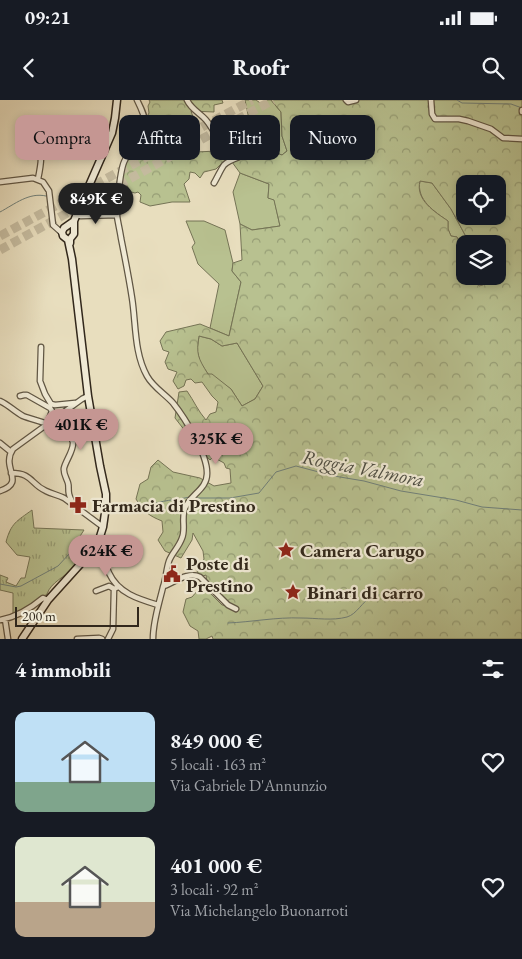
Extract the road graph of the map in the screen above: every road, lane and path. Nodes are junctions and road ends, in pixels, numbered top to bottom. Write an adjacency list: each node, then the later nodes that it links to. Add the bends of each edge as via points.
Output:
1 (117, 100): 8 (main road)
2 (136, 100): 14 (street, via 146,126 122,165)
3 (187, 100): 13 (street, via 211,127 224,150 236,152 249,145 253,149 226,163)
4 (346, 100): 5 (street)
5 (356, 100)
6 (430, 100): 7 (street, via 435,119 468,121 491,129 503,138)
7 (522, 139)
8 (109, 140)
9 (41, 160): 11 (street)
10 (101, 160): 15 (main road)
11 (38, 179): 12 (street); 16 (street, via 49,191 53,225)
12 (0, 182)
13 (214, 183)
14 (117, 215): 15 (street); 32 (street, via 142,365 147,376 179,412 207,467 206,481 185,508 184,534 170,560)
15 (75, 218): 16 (main road); 16 (main road, via 74,234)
16 (66, 234): 19 (main road)
17 (41, 347): 21 (street, via 40,381 51,404)
18 (20, 396): 22 (street, via 27,395 50,408 52,411)
19 (88, 396): 21 (street); 28 (main road, via 106,494)
20 (0, 401): 22 (street, via 21,415)
21 (76, 403): 22 (street)
22 (47, 424): 24 (street); 27 (street, via 65,432 72,441 64,470)
23 (0, 443): 24 (street)
24 (11, 452): 25 (street, via 8,461)
25 (11, 473): 26 (street, via 11,484); 27 (street, via 24,474 46,492 58,495)
26 (0, 491)
27 (73, 505): 28 (street)
28 (103, 525): 29 (main road)
29 (99, 534): 30 (main road); 31 (main road)
30 (99, 548): 31 (main road); 33 (street)
31 (83, 561): 35 (main road)
32 (164, 586): 36 (street); 37 (street, via 196,575 228,606)
33 (116, 588): 34 (street, via 109,586); 36 (street); 43 (street, via 113,629)
34 (96, 591)
35 (48, 600): 38 (street, via 43,598 21,614); 40 (main road)
36 (158, 605): 44 (street)
37 (236, 609)
38 (2, 619): 39 (street)
39 (8, 639)
40 (22, 639)
41 (77, 639): 42 (street)
42 (102, 639)
43 (108, 639)
44 (154, 639)

